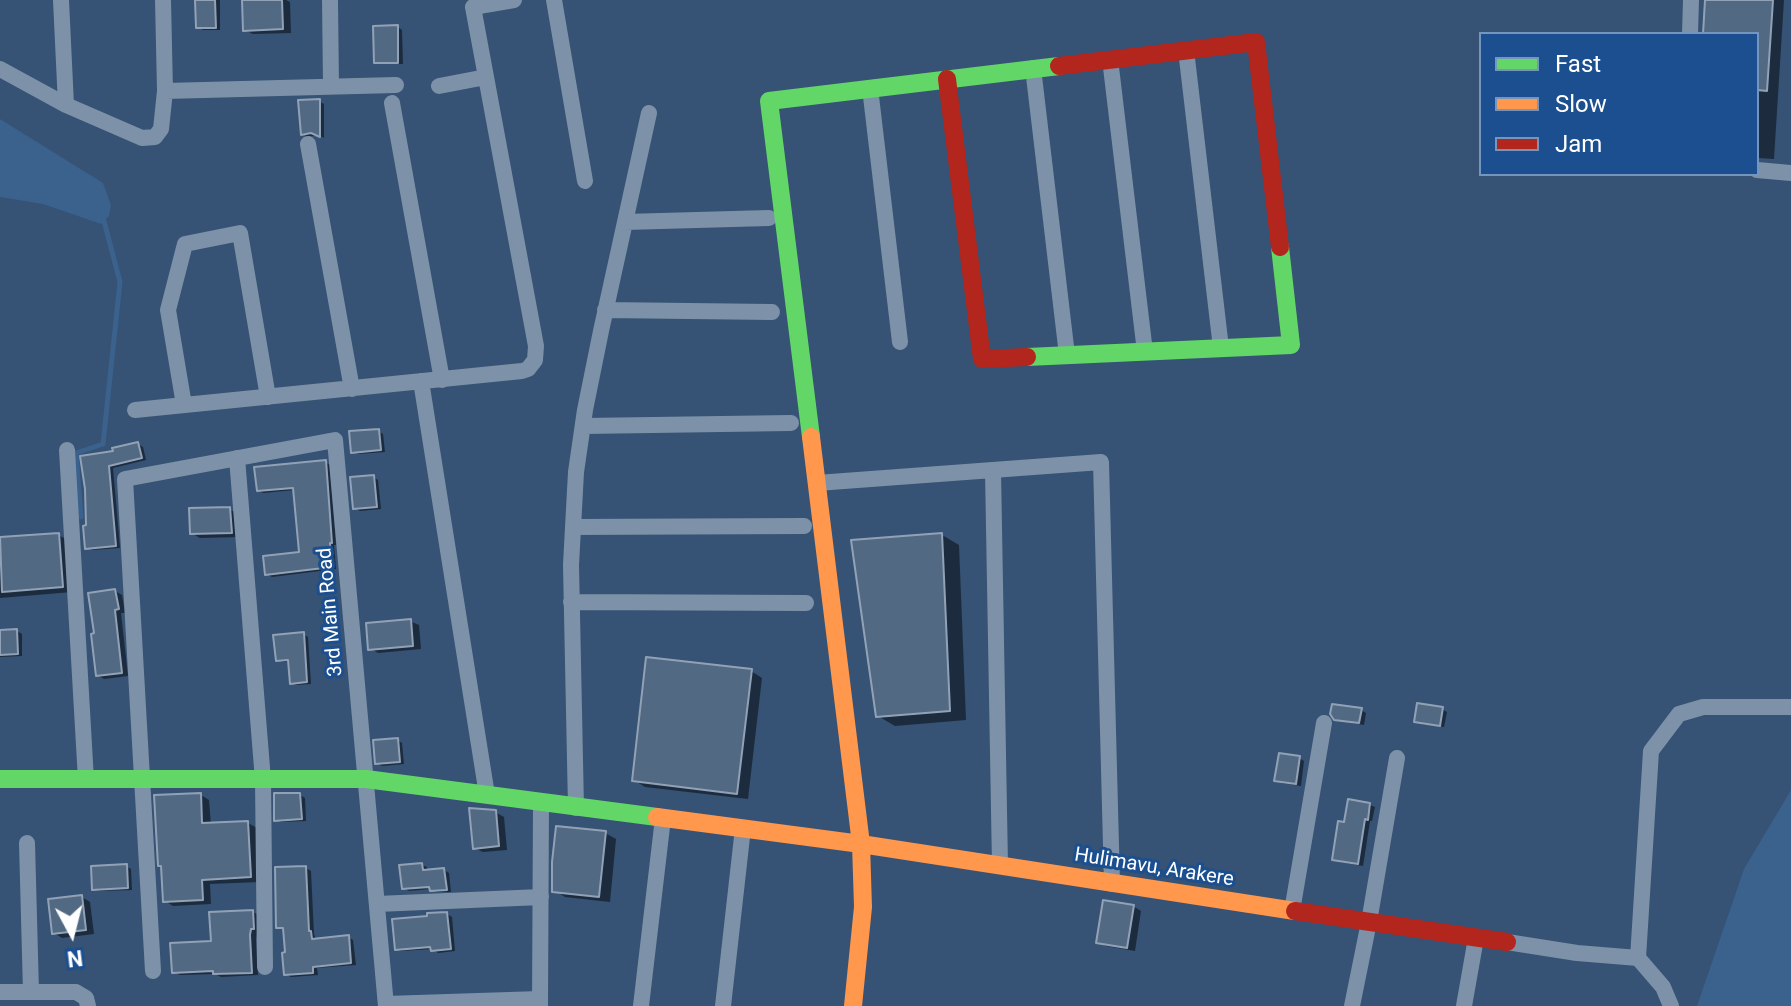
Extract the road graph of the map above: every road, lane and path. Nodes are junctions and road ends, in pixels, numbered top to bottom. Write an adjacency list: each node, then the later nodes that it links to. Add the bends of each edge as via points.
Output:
1 (61, 0): 20 (street)
2 (163, 0): 18 (street)
3 (330, 0): 15 (street)
4 (514, 0): 12 (street, via 473,7)
5 (554, 0): 25 (street)
6 (1691, 0): 7 (street)
7 (1690, 32)
8 (1186, 50): 9 (street); 31 (street); 31 (street, via 1256,42 1260,72 1291,345)
9 (1110, 59): 10 (street); 32 (street)
10 (1033, 68): 13 (street); 33 (street)
11 (0, 69): 20 (street)
12 (486, 77): 16 (street); 34 (street, via 535,360 522,371)
13 (947, 79): 17 (street); 33 (street, via 982,359)
14 (396, 85): 15 (street)
15 (331, 86): 18 (street)
16 (439, 86)
17 (870, 88): 30 (street); 45 (street, via 769,101)
18 (165, 91): 20 (street, via 161,129 149,138)
19 (392, 103): 34 (street)
20 (66, 105)
21 (649, 113): 27 (street)
22 (308, 144): 36 (street)
23 (1759, 170): 24 (street)
24 (1791, 173)
25 (585, 181)
26 (769, 218): 27 (street)
27 (625, 222): 28 (street)
28 (605, 310): 29 (street); 41 (street)
29 (772, 312)
30 (900, 342)
31 (1221, 348): 32 (street)
32 (1145, 352): 33 (street)
33 (1067, 355)
34 (442, 380): 35 (street)
35 (421, 381): 36 (street); 58 (street)
36 (352, 389): 37 (street)
37 (268, 397): 38 (street); 38 (street, via 240,233 185,244 168,310)
38 (184, 405): 39 (street)
39 (135, 410)
40 (791, 423): 41 (street)
41 (583, 426): 47 (street)
42 (67, 450): 55 (street)
43 (237, 458): 54 (street, 3rd Main Road, via 335,440); 56 (street); 57 (street, via 125,479)
44 (993, 471): 45 (street); 65 (street); 66 (street, via 1101,462)
45 (817, 483): 64 (street)
46 (804, 526): 47 (street)
47 (573, 527): 48 (street)
48 (571, 602): 49 (street); 60 (street)
49 (806, 603)
50 (1791, 707): 73 (street, via 1703,707 1679,714 1651,751)
51 (1324, 723): 69 (street)
52 (1397, 758): 70 (street)
53 (0, 779): 55 (street, Hulimavu, Arakere)
54 (366, 779): 56 (street, Hulimavu, Arakere); 58 (street, Hulimavu, Arakere); 68 (street, 3rd Main Road)
55 (86, 780): 57 (street, Hulimavu, Arakere)
56 (263, 780): 57 (street, Hulimavu, Arakere); 74 (street)
57 (142, 781): 75 (street)
58 (487, 795): 59 (street, Hulimavu, Arakere)
59 (541, 802): 60 (street, Hulimavu, Arakere); 67 (street)
60 (576, 808): 61 (street, Hulimavu, Arakere)
61 (663, 818): 62 (street, Hulimavu, Arakere); 81 (street)
62 (743, 828): 64 (street, Hulimavu, Arakere); 82 (street)
63 (27, 843): 77 (street)
64 (861, 844): 65 (street, Hulimavu, Arakere); 83 (street, via 863,907)
65 (1000, 866): 66 (street, Hulimavu, Arakere)
66 (1112, 884): 69 (street, Hulimavu, Arakere)
67 (541, 897): 68 (street); 78 (street)
68 (377, 904): 79 (street, 3rd Main Road)
69 (1292, 911): 70 (street, Hulimavu, Arakere)
70 (1369, 922): 71 (street, Hulimavu, Arakere); 84 (street)
71 (1476, 938): 72 (street, Hulimavu, Arakere); 85 (street)
72 (1507, 942): 73 (street, Hulimavu, Arakere)
73 (1638, 958): 86 (street, via 1663,987)
74 (265, 967)
75 (153, 971)
76 (0, 992): 77 (street)
77 (31, 992): 80 (street, via 76,992)
78 (540, 1003): 79 (street)
79 (386, 1005)
80 (88, 1006)
81 (641, 1006)
82 (723, 1006)
83 (853, 1006)
84 (1352, 1006)
85 (1464, 1006)
86 (1671, 1006)

